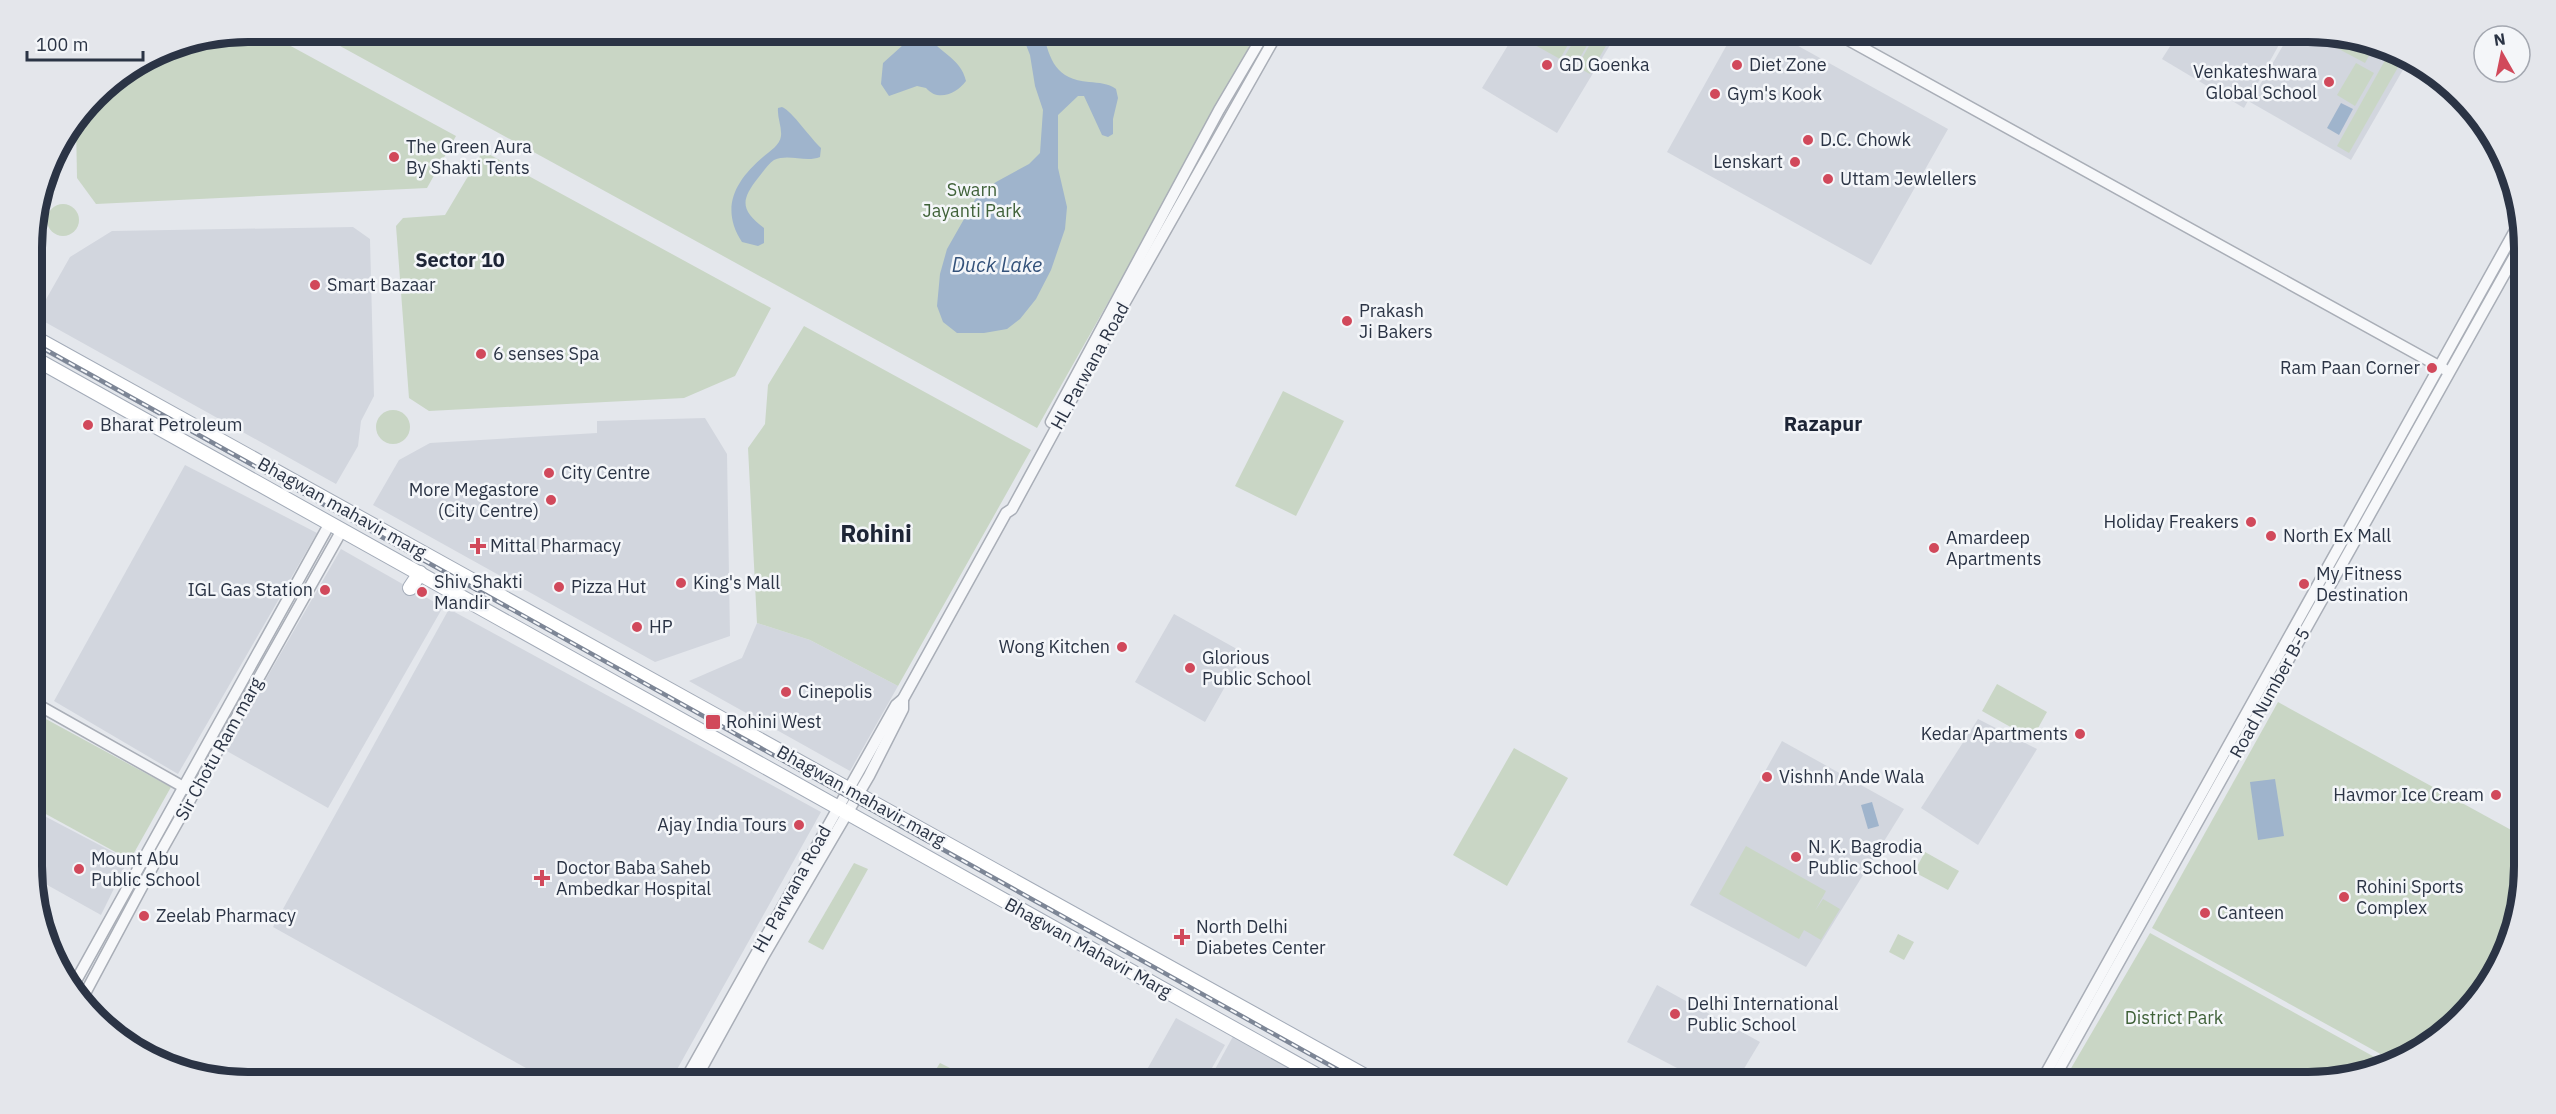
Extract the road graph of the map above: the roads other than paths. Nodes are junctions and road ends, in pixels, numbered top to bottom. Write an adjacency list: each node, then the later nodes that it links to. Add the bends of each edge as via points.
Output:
1 (1259, 42): 12 (street, via 1039,444 1006,506)
2 (1272, 42): 12 (street, HL Parwana Road, via 1012,509)
3 (1852, 42): 8 (street)
4 (2513, 234): 8 (street)
5 (2514, 257): 9 (street, Road Number B-5)
6 (42, 341): 10 (main road, Bhagwan mahavir marg)
7 (42, 363): 11 (main road, Bhagwan mahavir marg)
8 (2439, 366): 9 (street); 29 (street)
9 (2450, 372): 30 (street, Road Number B-5)
10 (104, 375): 11 (main road); 18 (main road, Bhagwan mahavir marg)
11 (96, 393): 13 (main road, Bhagwan mahavir marg)
12 (1006, 513): 18 (street, HL Parwana Road, via 903,699 896,705)
13 (336, 526): 14 (main road, Bhagwan mahavir marg); 17 (street, Sir Chotu Ram marg); 19 (street, Sir Chotu Ram marg)
14 (420, 573): 15 (main road); 20 (main road, Bhagwan mahavir marg)
15 (410, 588)
16 (42, 707): 17 (street)
17 (183, 786): 19 (street); 23 (street, Sir Chotu Ram marg)
18 (853, 792): 20 (street, HL Parwana Road); 21 (main road, Bhagwan mahavir marg)
19 (194, 793): 24 (street, Sir Chotu Ram marg)
20 (843, 810): 22 (main road, Bhagwan Mahavir Marg); 25 (street, HL Parwana Road); 26 (street, HL Parwana Road)
21 (968, 856): 22 (main road); 28 (main road, Bhagwan mahavir marg)
22 (958, 874): 27 (main road, Bhagwan Mahavir Marg)
23 (77, 979)
24 (86, 992)
25 (690, 1072)
26 (700, 1072)
27 (1311, 1072)
28 (1358, 1072)
29 (2047, 1072)
30 (2058, 1072)

